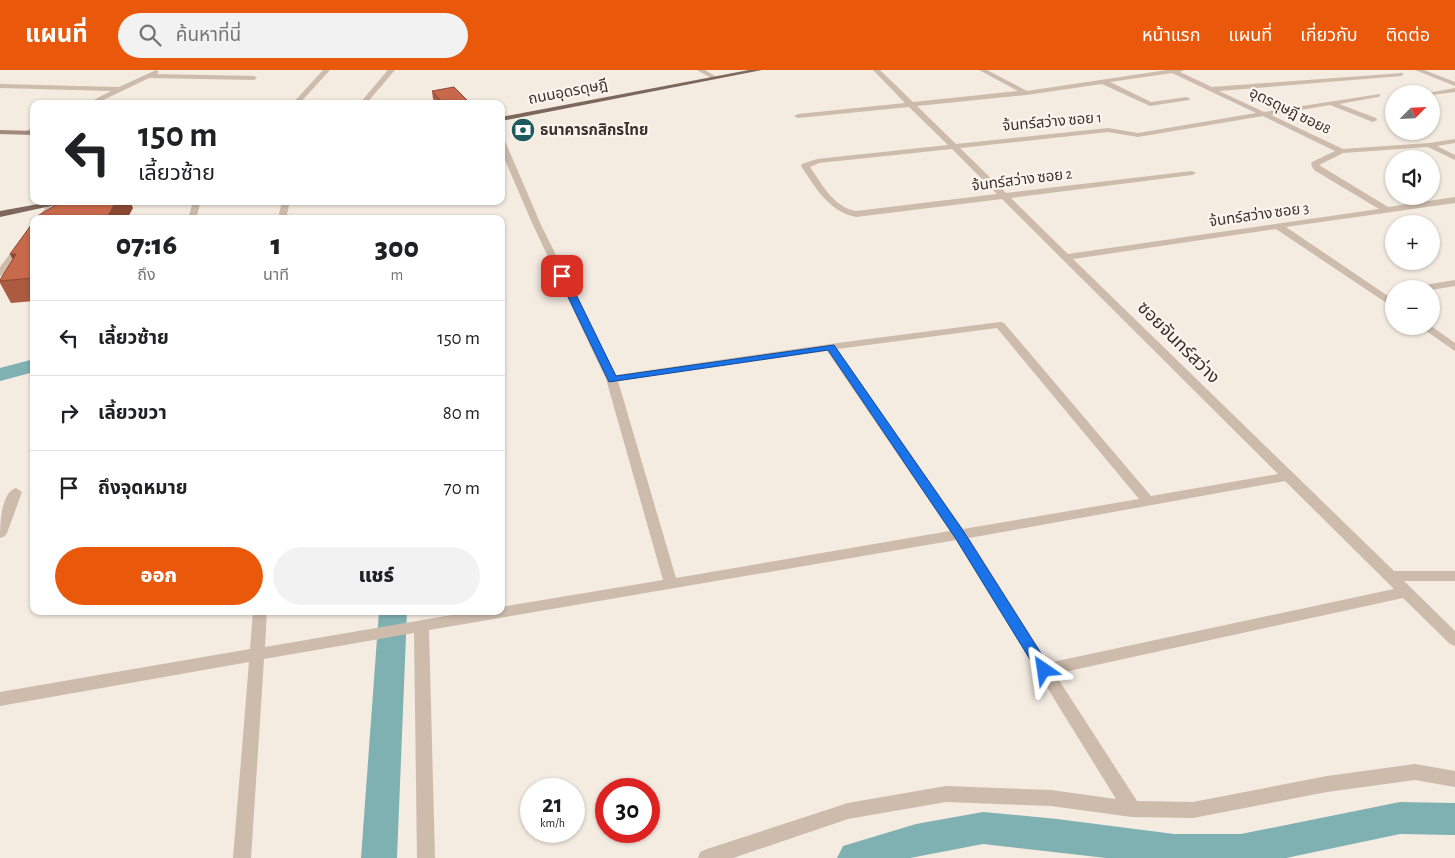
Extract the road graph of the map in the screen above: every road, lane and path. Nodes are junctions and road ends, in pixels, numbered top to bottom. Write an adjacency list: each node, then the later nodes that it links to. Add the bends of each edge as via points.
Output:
1 (161, 70): 11 (street)
2 (327, 70): 25 (street)
3 (392, 70): 26 (street)
4 (700, 70): 13 (street)
5 (759, 70): 13 (main road, ถนนอุดรดุษฎี)
6 (876, 70): 28 (street, ซอยจันทร์สว่าง)
7 (982, 70): 21 (street)
8 (1174, 70): 14 (street); 18 (street, อุดรดุษฎี ซอย8)
9 (1418, 70): 15 (street)
10 (1401, 74): 18 (street)
11 (149, 76): 12 (street); 17 (street)
12 (254, 78)
13 (715, 78): 31 (main road, ถนนอุดรดุษฎี)
14 (1104, 82): 21 (street); 23 (street, via 1150,104)
15 (1455, 84)
16 (0, 86): 17 (street)
17 (122, 89): 24 (street)
18 (1211, 89): 29 (street, อุดรดุษฎี ซอย8)
19 (1455, 90): 20 (street)
20 (1440, 92)
21 (1026, 93): 28 (street)
22 (1378, 95): 27 (street, จ้นทร์สว่าง ซอย 1)
23 (1187, 98)
24 (98, 100)
25 (299, 100)
26 (366, 100)
27 (1330, 103): 29 (street, จ้นทร์สว่าง ซอย 1); 32 (street)
28 (912, 105): 30 (street); 39 (street, ซอยจันทร์สว่าง)
29 (1266, 114): 39 (street, จ้นทร์สว่าง ซอย 1, via 1138,135 1108,130); 41 (street, อุดรดุษฎี ซอย8)
30 (798, 116)
31 (505, 118)
32 (1373, 120)
33 (30, 131): 35 (street)
34 (0, 132): 35 (street)
35 (25, 133): 36 (street)
36 (30, 133)
37 (1455, 141): 38 (street)
38 (1429, 145): 41 (street); 42 (street)
39 (954, 146): 44 (street, ซอยจันทร์สว่าง); 49 (street, จ้นทร์สว่าง ซอย 1, via 817,161 805,166 837,208)
40 (505, 150): 63 (street, via 537,225)
41 (1342, 151): 47 (street, via 1318,160 1317,168)
42 (1455, 158)
43 (1192, 173): 44 (street, จ้นทร์สว่าง ซอย 2)
44 (1005, 196): 49 (street, จ้นทร์สว่าง ซอย 2); 53 (street, ซอยจันทร์สว่าง)
45 (1455, 200): 47 (street, จ้นทร์สว่าง ซอย 3)
46 (52, 205): 48 (main road); 50 (street)
47 (1387, 210): 51 (street, จ้นทร์สว่าง ซอย 3)
48 (0, 214)
49 (856, 214)
50 (44, 215)
51 (1278, 226): 53 (street, จ้นทร์สว่าง ซอย 3); 58 (street)
52 (30, 233): 54 (street)
53 (1066, 257): 64 (street, ซอยจันทร์สว่าง)
54 (0, 273)
55 (1455, 283): 56 (street)
56 (1440, 285)
57 (1385, 294): 58 (street)
58 (1379, 295): 59 (street)
59 (1385, 299)
60 (1437, 335): 62 (street)
61 (830, 347): 63 (street); 66 (street, via 1000,326); 68 (street)
62 (1455, 348)
63 (612, 379): 71 (street)
64 (1288, 476): 66 (street); 69 (street, ซอยจันทร์สว่าง)
65 (16, 492): 67 (street)
66 (1149, 502): 68 (street)
67 (0, 533)
68 (960, 536): 71 (street); 79 (street)
69 (1390, 576): 70 (street); 72 (street, ซอยจันทร์สว่าง)
70 (1455, 576)
71 (671, 584): 73 (street)
72 (1406, 592): 77 (street, ซอยจันทร์สว่าง); 79 (street)
73 (505, 610)
74 (260, 615): 78 (street)
75 (474, 615): 76 (street)
76 (415, 626): 78 (street); 84 (street)
77 (1455, 640)
78 (256, 653): 80 (street); 83 (street)
79 (1044, 670): 82 (street)
80 (0, 699)
81 (1455, 780): 82 (street, via 1415,772 1327,784 1193,810)
82 (1132, 809): 85 (street, via 1051,798 946,794 848,811)
83 (242, 858)
84 (426, 858)
85 (707, 858)

